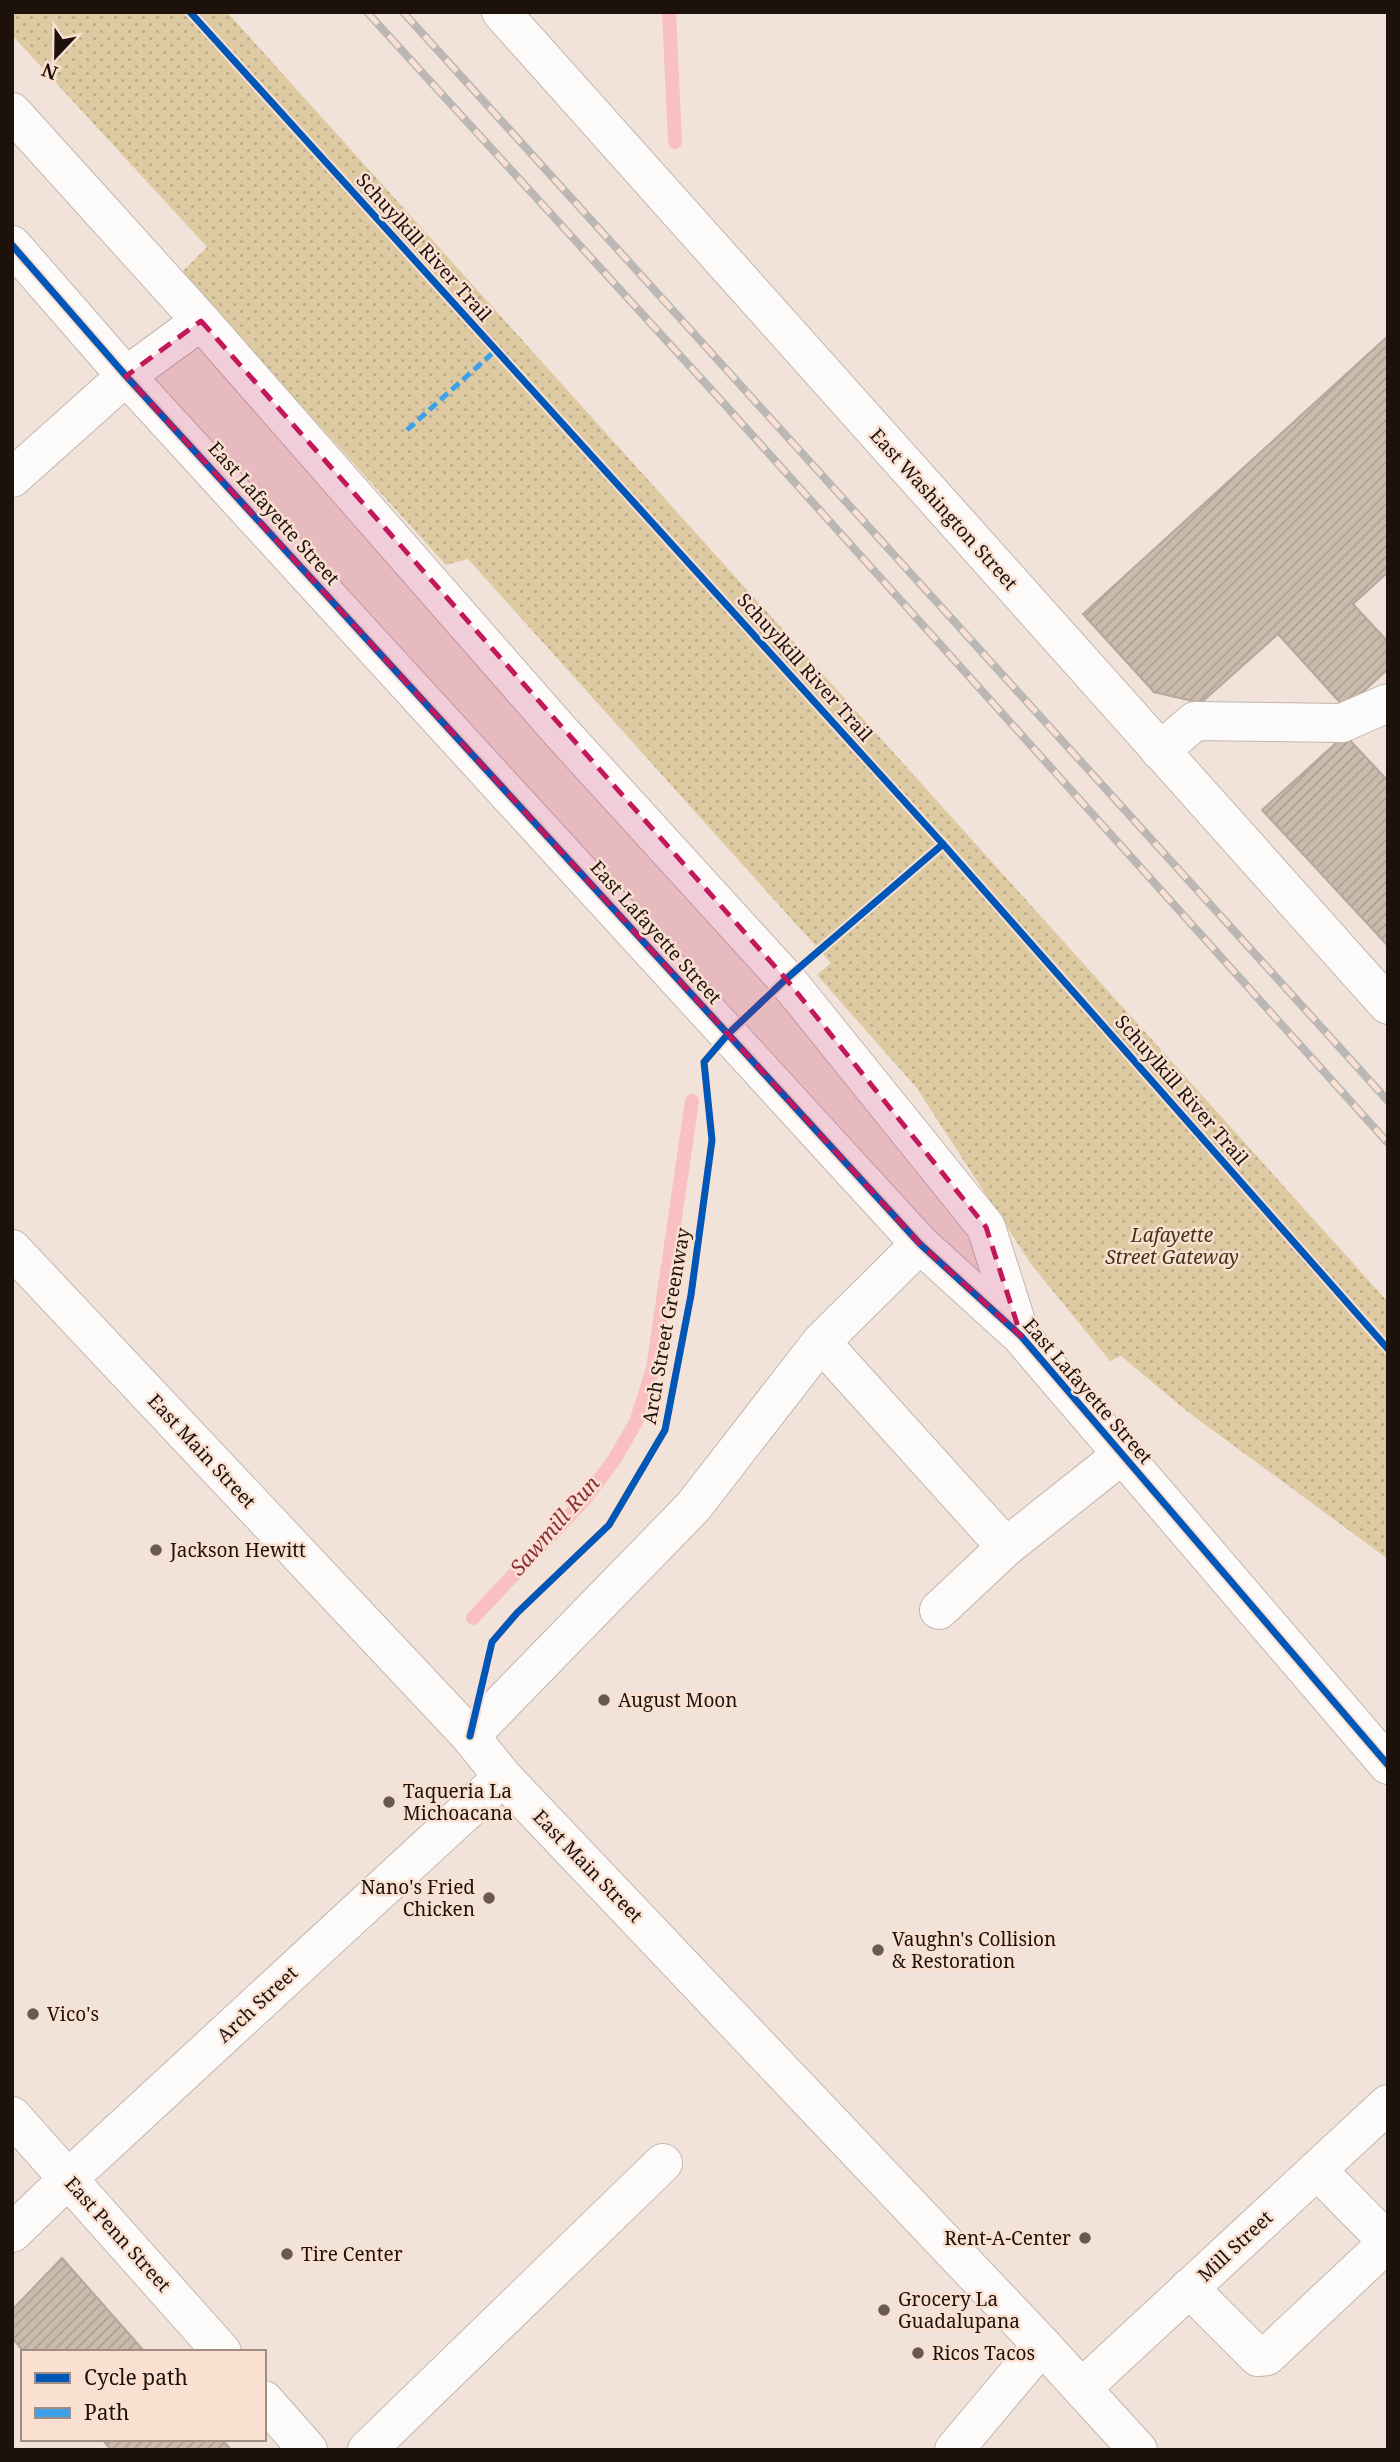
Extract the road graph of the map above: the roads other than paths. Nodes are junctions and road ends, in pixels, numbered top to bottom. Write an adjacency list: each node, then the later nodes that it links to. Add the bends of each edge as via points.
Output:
1 (501, 12): 8 (street, East Washington Street)
2 (12, 112): 4 (street, East Lafayette Street)
3 (12, 245): 5 (street, East Lafayette Street)
4 (201, 321): 5 (street); 12 (street, East Lafayette Street, via 561,732 786,979 986,1227)
5 (127, 376): 6 (street); 10 (street, East Lafayette Street)
6 (12, 478)
7 (1388, 703): 8 (street, via 1342,723 1195,721)
8 (1160, 751): 9 (street, East Washington Street)
9 (1388, 1005)
10 (920, 1244): 12 (street, East Lafayette Street); 13 (street)
11 (12, 1249): 17 (street, East Main Street)
12 (1021, 1336): 14 (street, East Lafayette Street)
13 (821, 1342): 15 (street); 17 (street, via 693,1507)
14 (1123, 1454): 15 (street); 18 (street, East Lafayette Street)
15 (1006, 1547): 16 (street)
16 (939, 1611)
17 (470, 1736): 19 (street, East Main Street)
18 (1388, 1765)
19 (503, 1777): 24 (street, Arch Street); 28 (street, East Main Street)
20 (1388, 2104): 23 (street, Mill Street)
21 (12, 2116): 24 (street, East Penn Street)
22 (663, 2163): 33 (street)
23 (1317, 2170): 26 (street); 27 (street, Mill Street)
24 (69, 2178): 25 (street, Arch Street); 29 (street, East Penn Street)
25 (12, 2233)
26 (1387, 2243): 27 (street, via 1268,2356 1258,2357)
27 (1189, 2288): 30 (street, Mill Street)
28 (1042, 2345): 30 (street, East Main Street); 34 (street)
29 (220, 2350)
30 (1082, 2388): 35 (street, East Main Street)
31 (266, 2402): 32 (street)
32 (308, 2450)
33 (367, 2450)
34 (954, 2450)
35 (1138, 2450)

